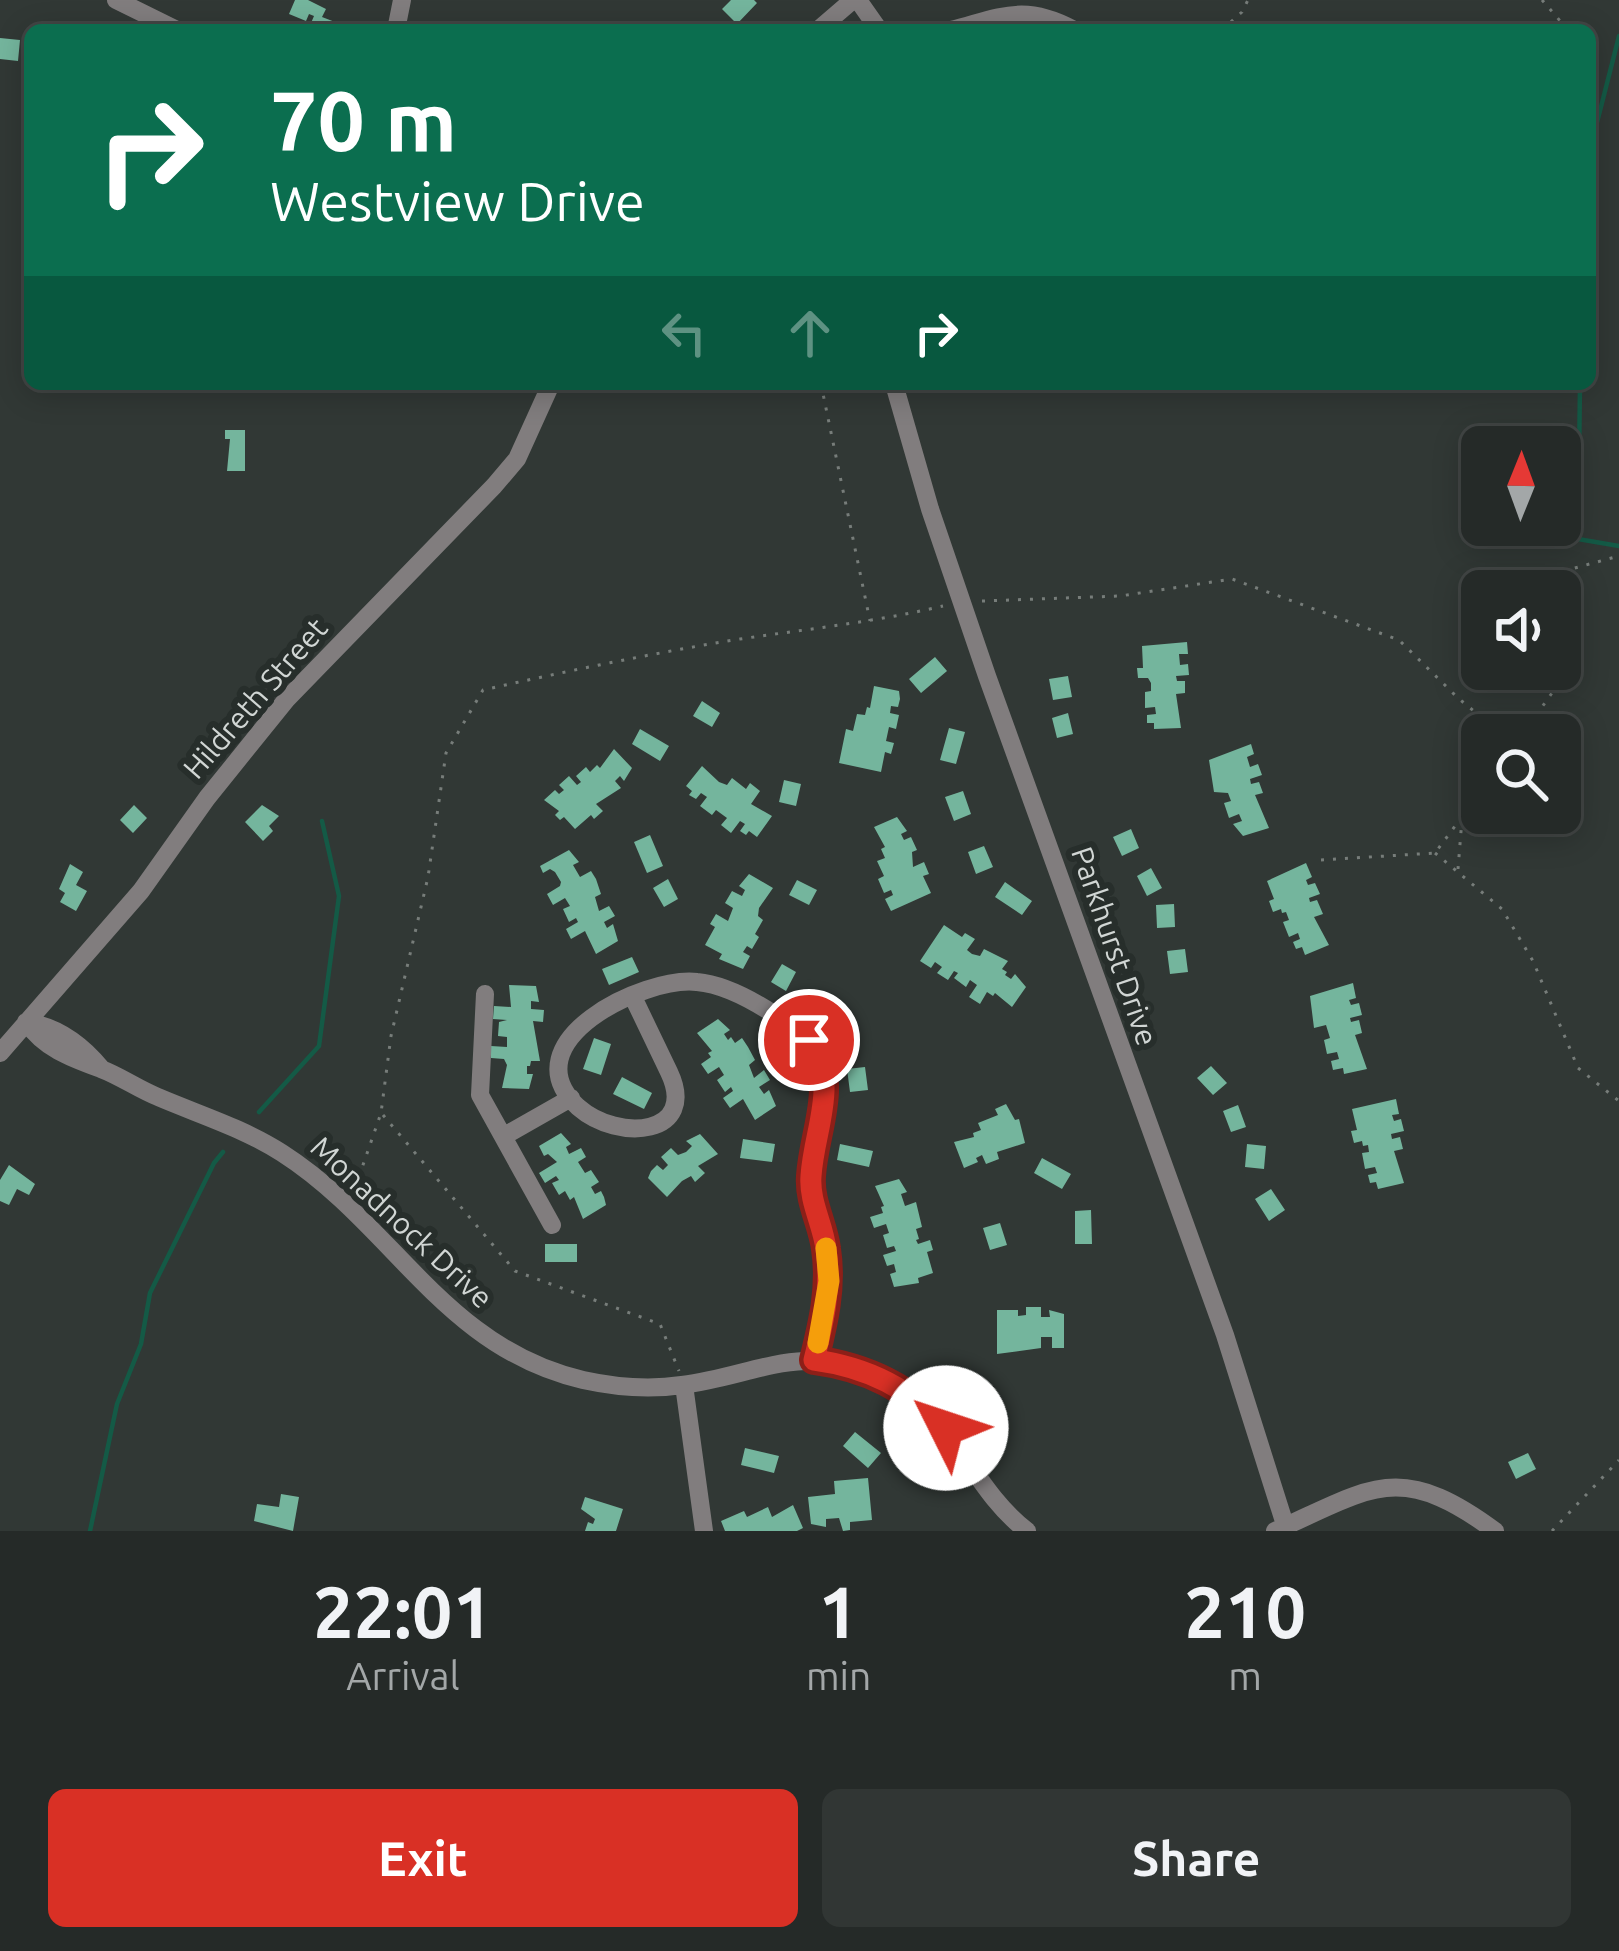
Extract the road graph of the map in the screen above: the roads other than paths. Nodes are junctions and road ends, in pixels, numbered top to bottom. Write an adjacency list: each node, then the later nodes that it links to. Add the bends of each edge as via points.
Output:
1 (116, 0): 3 (street)
2 (855, 0): 4 (street); 5 (street)
3 (165, 24)
4 (825, 24)
5 (874, 24)
6 (970, 24): 7 (street, via 1001,14 1040,14)
7 (1061, 24)
8 (547, 390): 12 (street, Hildreth Street, via 517,458 494,486 286,700 141,891)
9 (896, 390): 19 (street, Parkhurst Drive, via 962,602 1226,1335)
10 (485, 994): 15 (street, via 480,1095)
11 (633, 998): 14 (street, via 590,1015 570,1035 561,1067); 14 (street, via 673,1080 672,1106 653,1127 632,1132); 17 (street, via 678,982 710,984 793,1027 818,1053 826,1086 811,1178 829,1269)
12 (26, 1022): 13 (street, Hildreth Street); 18 (street, Monadnock Drive, via 38,1040 81,1064 305,1168 428,1291 504,1349 601,1383)
13 (0, 1053)
14 (571, 1098): 15 (street)
15 (506, 1135): 16 (street)
16 (552, 1225)
17 (814, 1360): 18 (street, Monadnock Drive); 21 (street, Monadnock Drive, via 873,1374 913,1396)
18 (684, 1385): 20 (street)
19 (1282, 1530): 22 (street, via 1341,1498 1393,1487 1430,1493)
20 (704, 1531)
21 (1028, 1531)
22 (1495, 1531)

